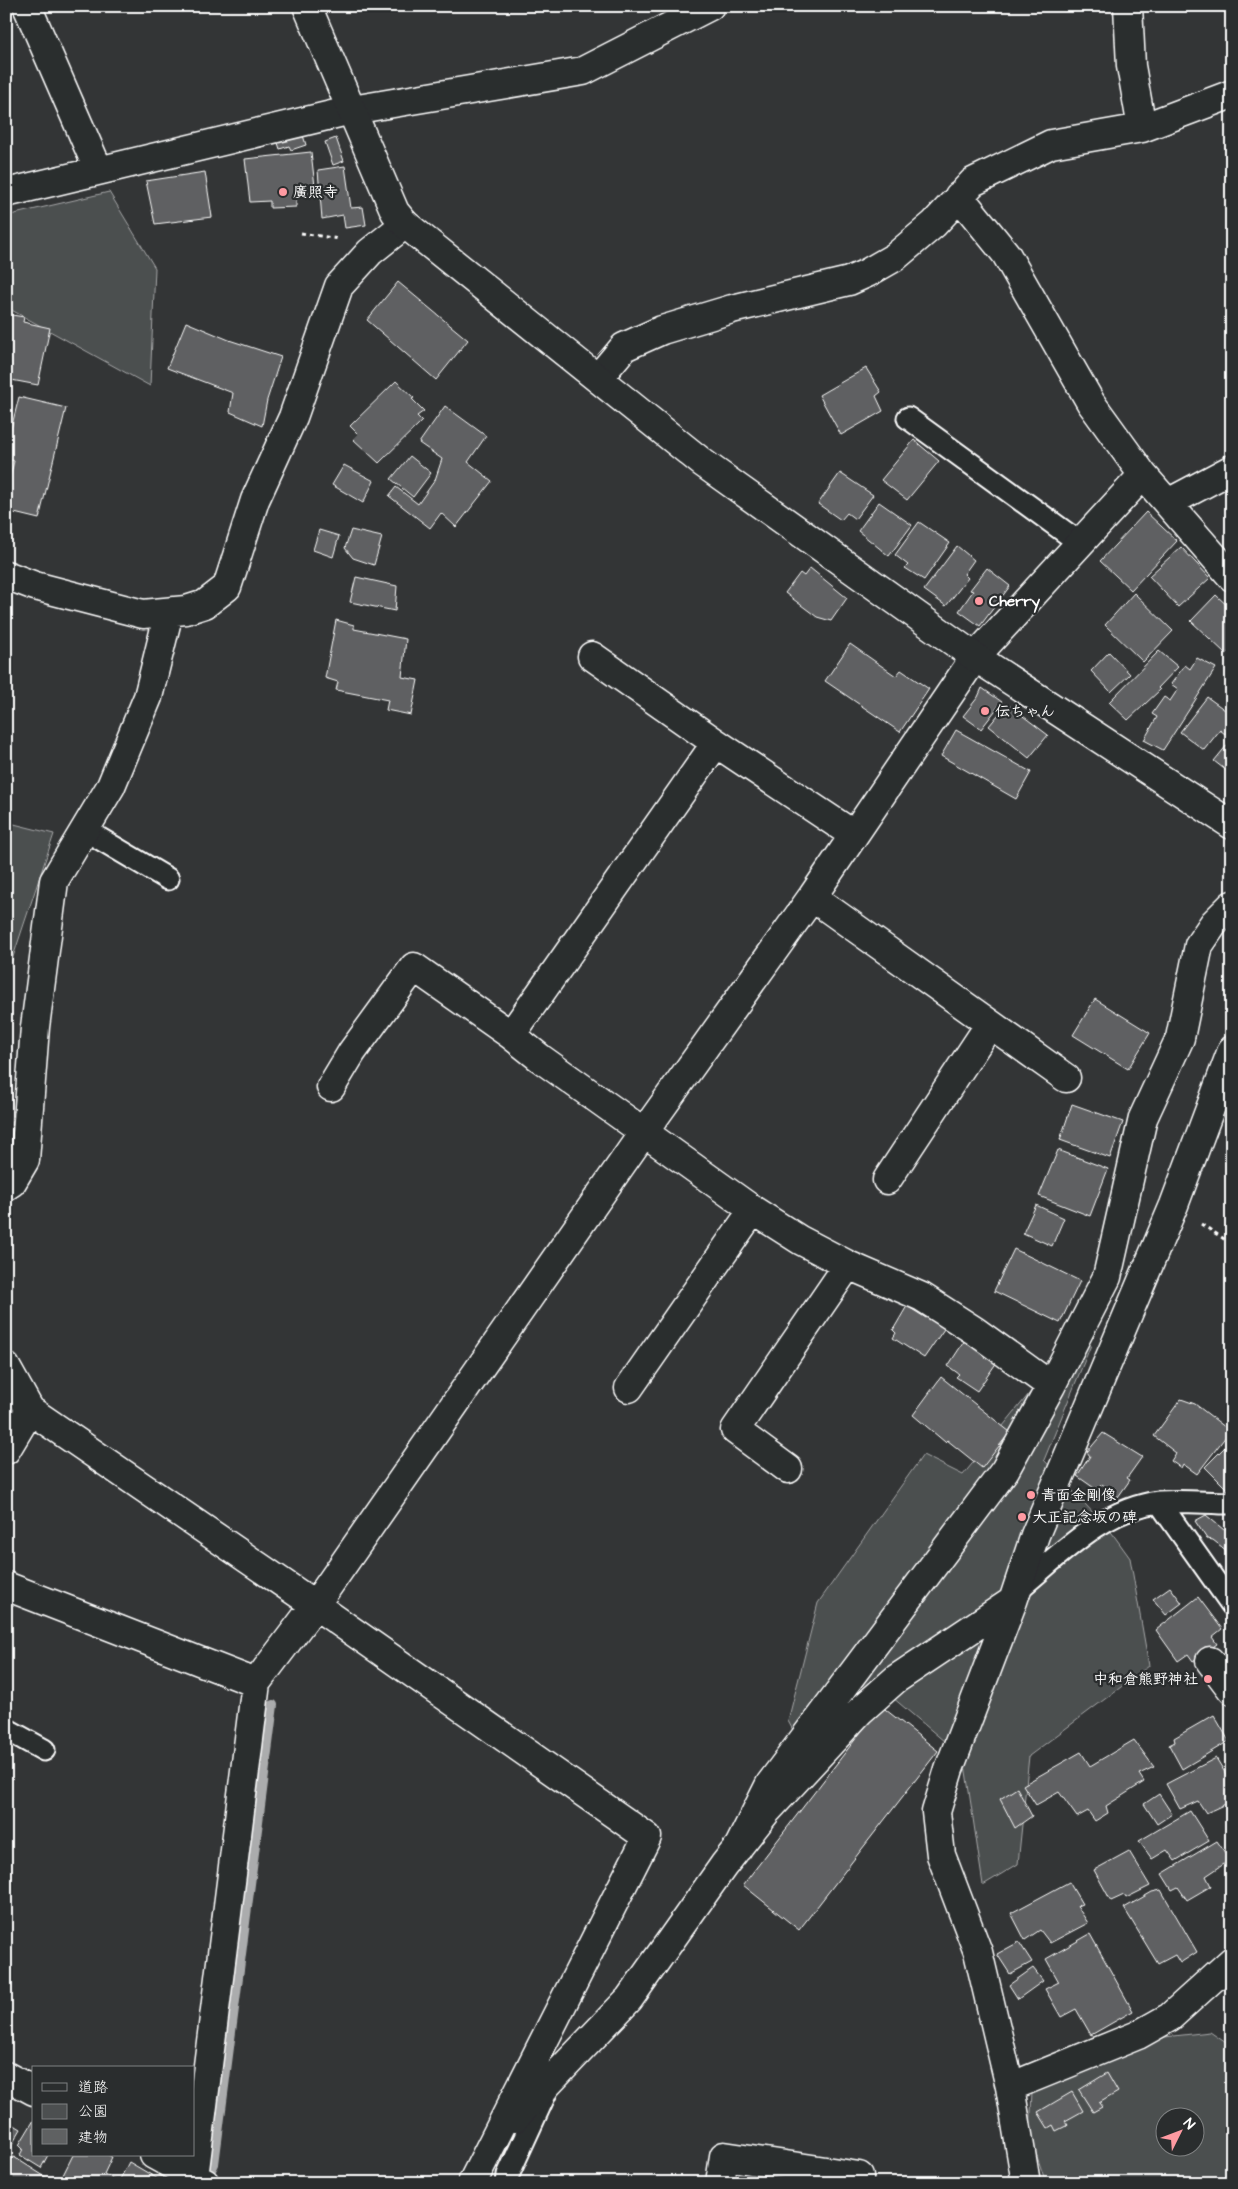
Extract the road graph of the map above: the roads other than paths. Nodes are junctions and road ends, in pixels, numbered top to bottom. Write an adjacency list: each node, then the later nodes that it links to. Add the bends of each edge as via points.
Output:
1 (27, 6): 8 (street)
2 (307, 6): 6 (street)
3 (710, 6): 6 (street, via 583,71)
4 (1128, 6): 7 (street, via 1131,66)
5 (1232, 94): 7 (street)
6 (352, 110): 8 (street); 11 (street, via 395,212)
7 (1142, 128): 10 (street, via 1052,144 973,182)
8 (98, 170): 9 (street)
9 (6, 192)
10 (959, 196): 12 (street, via 934,224 895,257 867,273 849,281 732,309 662,330 624,347); 15 (street, via 1006,254 1091,403)
11 (405, 224): 12 (street); 20 (street, via 370,252 339,286 293,418 255,500 227,587 205,604)
12 (599, 377): 22 (street, via 703,463)
13 (908, 418): 17 (lane)
14 (1232, 468): 16 (street)
15 (1143, 475): 16 (street); 17 (street)
16 (1168, 503): 19 (street)
17 (1080, 543): 22 (street)
18 (6, 575): 20 (street, via 35,586 143,614)
19 (1232, 578)
20 (169, 612): 25 (street, via 148,697 111,786)
21 (592, 656): 23 (street)
22 (975, 658): 24 (street); 26 (street)
23 (716, 743): 26 (street); 31 (street)
24 (1232, 825)
25 (85, 830): 27 (lane); 37 (street, via 54,881 35,1027 25,1160)
26 (854, 835): 28 (street)
27 (168, 879)
28 (812, 898): 30 (street); 35 (street)
29 (1232, 905): 41 (street, via 1199,945 1180,1038 1143,1118 1107,1277)
30 (990, 1024): 33 (street); 36 (street)
31 (511, 1035): 34 (street, via 414,967 352,1052); 35 (street)
32 (1232, 1050): 49 (street, via 1174,1205 1035,1534)
33 (1066, 1078)
34 (331, 1087)
35 (644, 1132): 38 (street); 50 (street)
36 (887, 1180)
37 (6, 1186)
38 (753, 1210): 39 (street); 42 (street)
39 (848, 1265): 41 (street, via 922,1297); 45 (street, via 735,1430)
40 (6, 1368): 43 (street)
41 (1051, 1386): 57 (street, via 1005,1470 770,1784)
42 (629, 1388)
43 (30, 1410): 44 (street); 50 (street)
44 (6, 1450)
45 (788, 1469)
46 (1159, 1502): 47 (lane); 49 (lane, via 1134,1507 1096,1526); 51 (lane)
47 (1232, 1503)
48 (6, 1586): 53 (street)
49 (1015, 1596): 57 (street, via 896,1679 860,1710 766,1812); 61 (street, via 949,1768 936,1812 941,1855 978,1952)
50 (316, 1605): 53 (street); 63 (street, via 647,1838)
51 (1232, 1605)
52 (1210, 1661): 54 (street)
53 (256, 1683): 65 (street)
54 (1232, 1690)
55 (6, 1729): 56 (lane)
56 (44, 1750)
57 (738, 1848): 60 (street, via 629,1999)
58 (1232, 1961): 61 (street, via 1170,2017 1138,2035)
59 (6, 2076): 62 (street)
60 (552, 2081): 63 (street); 67 (lane)
61 (1010, 2087): 70 (street)
62 (32, 2090)
63 (495, 2138): 66 (street)
64 (156, 2156): 65 (street)
65 (196, 2181)
66 (472, 2183)
67 (507, 2183)
68 (720, 2183): 69 (street, via 724,2156 859,2176)
69 (859, 2183)
70 (1026, 2183)

